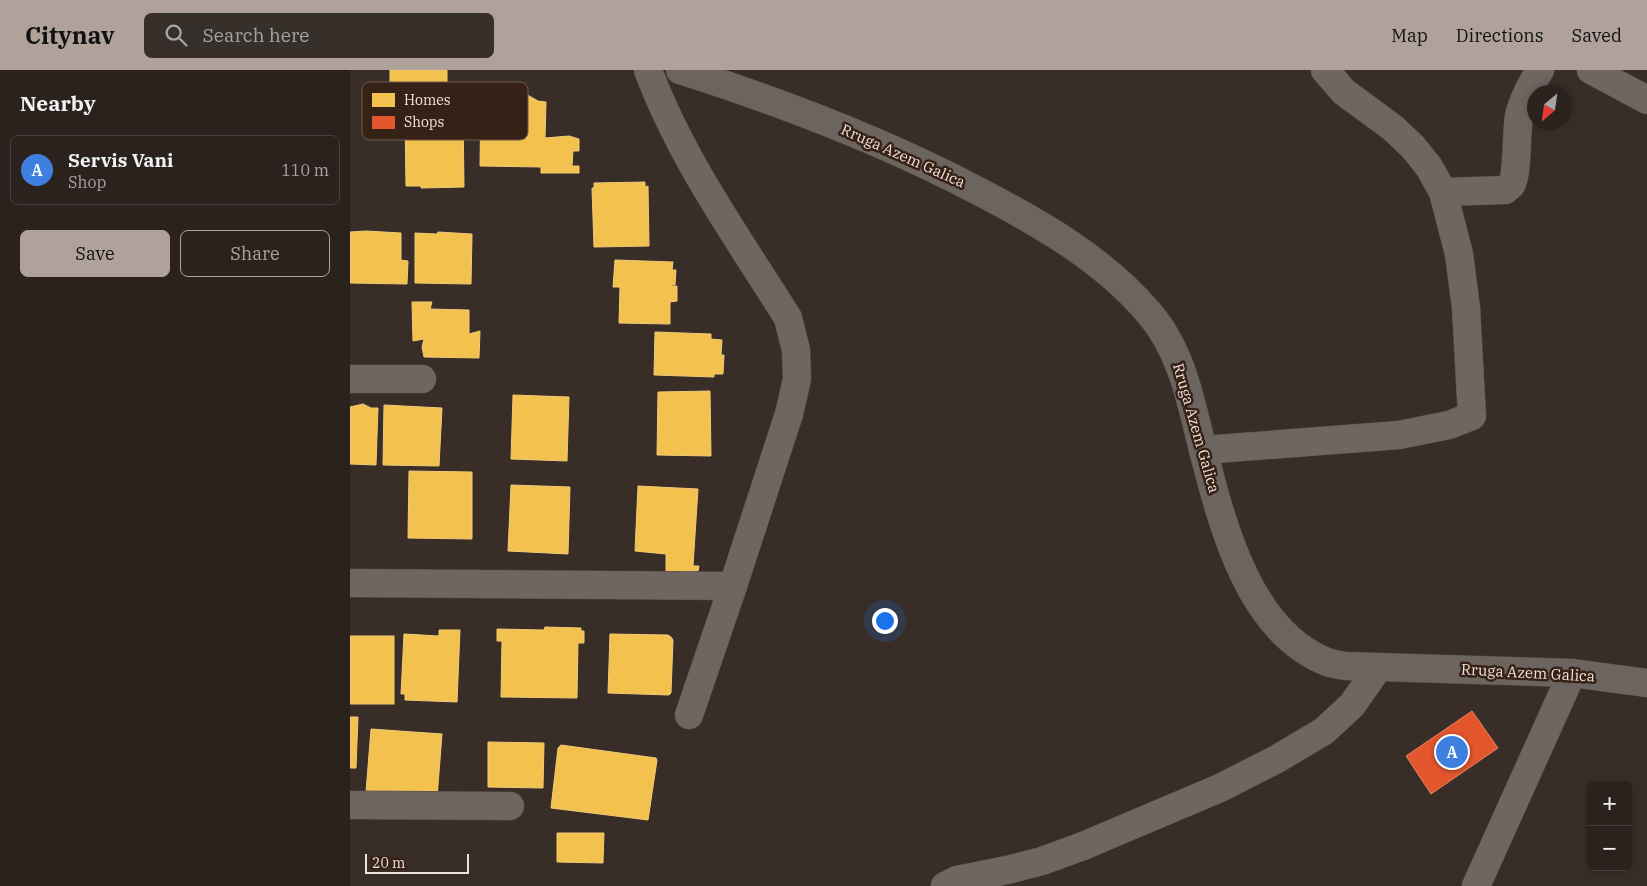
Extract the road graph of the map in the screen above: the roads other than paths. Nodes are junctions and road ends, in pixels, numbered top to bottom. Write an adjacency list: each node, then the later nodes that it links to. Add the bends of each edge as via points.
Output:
1 (648, 70): 12 (street, via 678,139 788,318 796,350 797,380 789,414)
2 (680, 70): 10 (main road, Rruga Azem Galica, via 797,109 883,145 1025,215 1068,242 1125,288 1150,314 1168,340 1182,369)
3 (1325, 70): 7 (street, via 1344,92 1413,147 1430,167)
4 (1540, 70): 7 (street, via 1525,94 1519,116 1515,175 1511,185 1505,190)
5 (1592, 70): 6 (street)
6 (1647, 100)
7 (1444, 192): 10 (street, via 1459,254 1465,299 1472,416 1450,425 1398,436)
8 (350, 379): 9 (street)
9 (422, 379)
10 (1203, 450): 13 (main road, Rruga Azem Galica, via 1218,507 1238,562 1254,595 1270,616 1287,636 1327,662)
11 (350, 583): 12 (street)
12 (734, 586): 16 (street)
13 (1378, 668): 14 (main road, Rruga Azem Galica); 19 (street, via 1352,705 1324,731 1220,788 1058,855 957,880)
14 (1572, 673): 15 (main road, Rruga Azem Galica); 20 (street)
15 (1647, 683)
16 (689, 715)
17 (350, 805): 18 (street)
18 (510, 806)
19 (945, 886)
20 (1476, 886)

